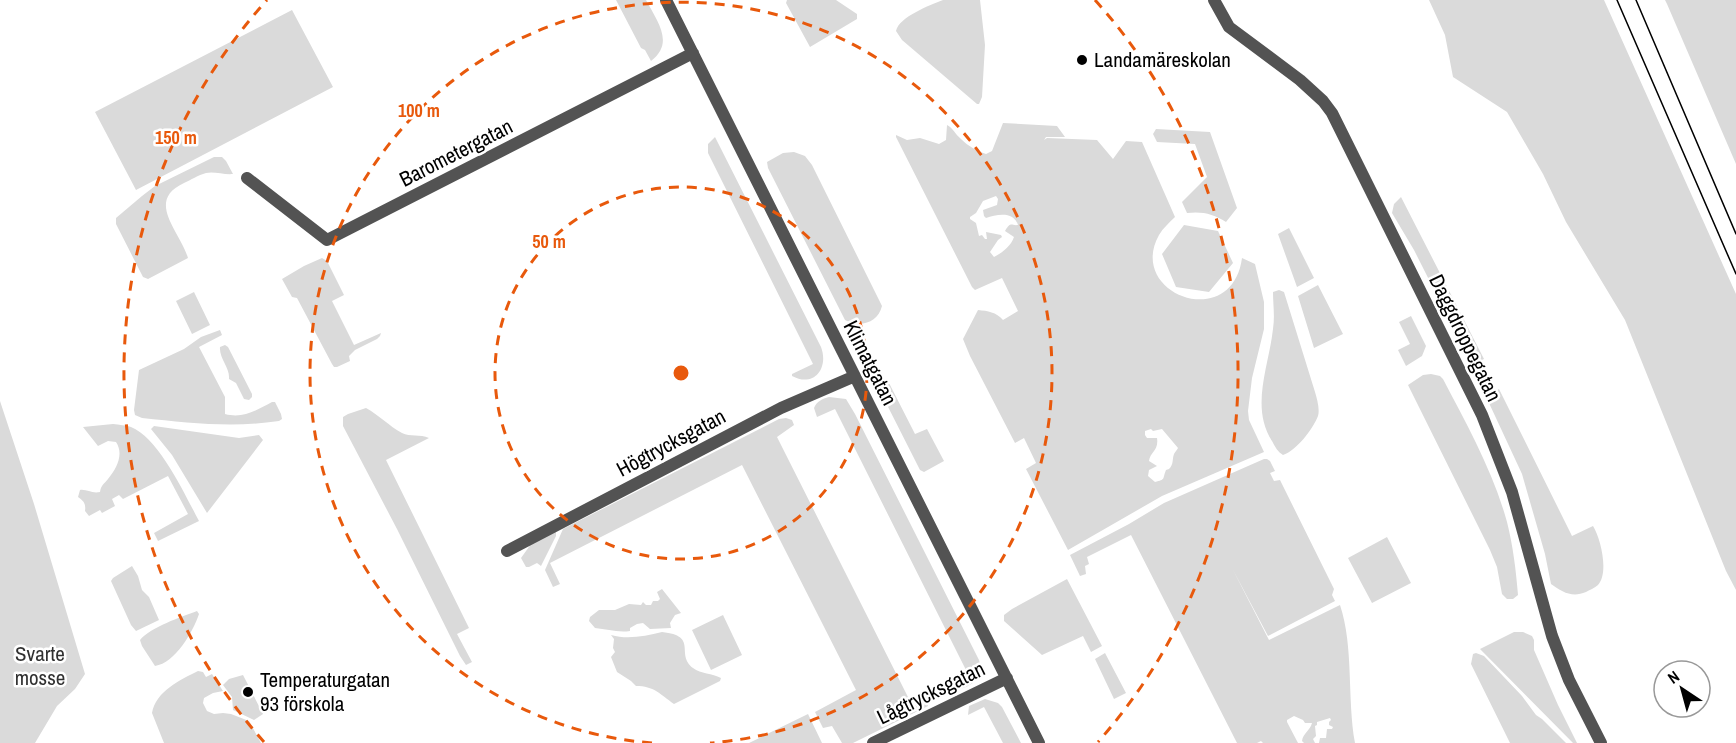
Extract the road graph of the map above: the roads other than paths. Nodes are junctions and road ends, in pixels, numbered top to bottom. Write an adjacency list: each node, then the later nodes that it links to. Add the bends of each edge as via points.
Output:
1 (666, 0): 3 (street, Klimatgatan)
2 (1214, 0): 10 (street, Daggdroppegatan, via 1229,27 1300,80 1332,113 1482,415 1512,492 1552,636)
3 (693, 53): 4 (street, Barometergatan, via 327,240); 5 (street, Klimatgatan)
4 (247, 178)
5 (855, 376): 6 (street, Högtrycksgatan, via 781,408); 7 (street, Klimatgatan)
6 (507, 551)
7 (1007, 678): 8 (street, Lågtrycksgatan); 9 (street, Klimatgatan)
8 (873, 743)
9 (1039, 743)
10 (1601, 743)

